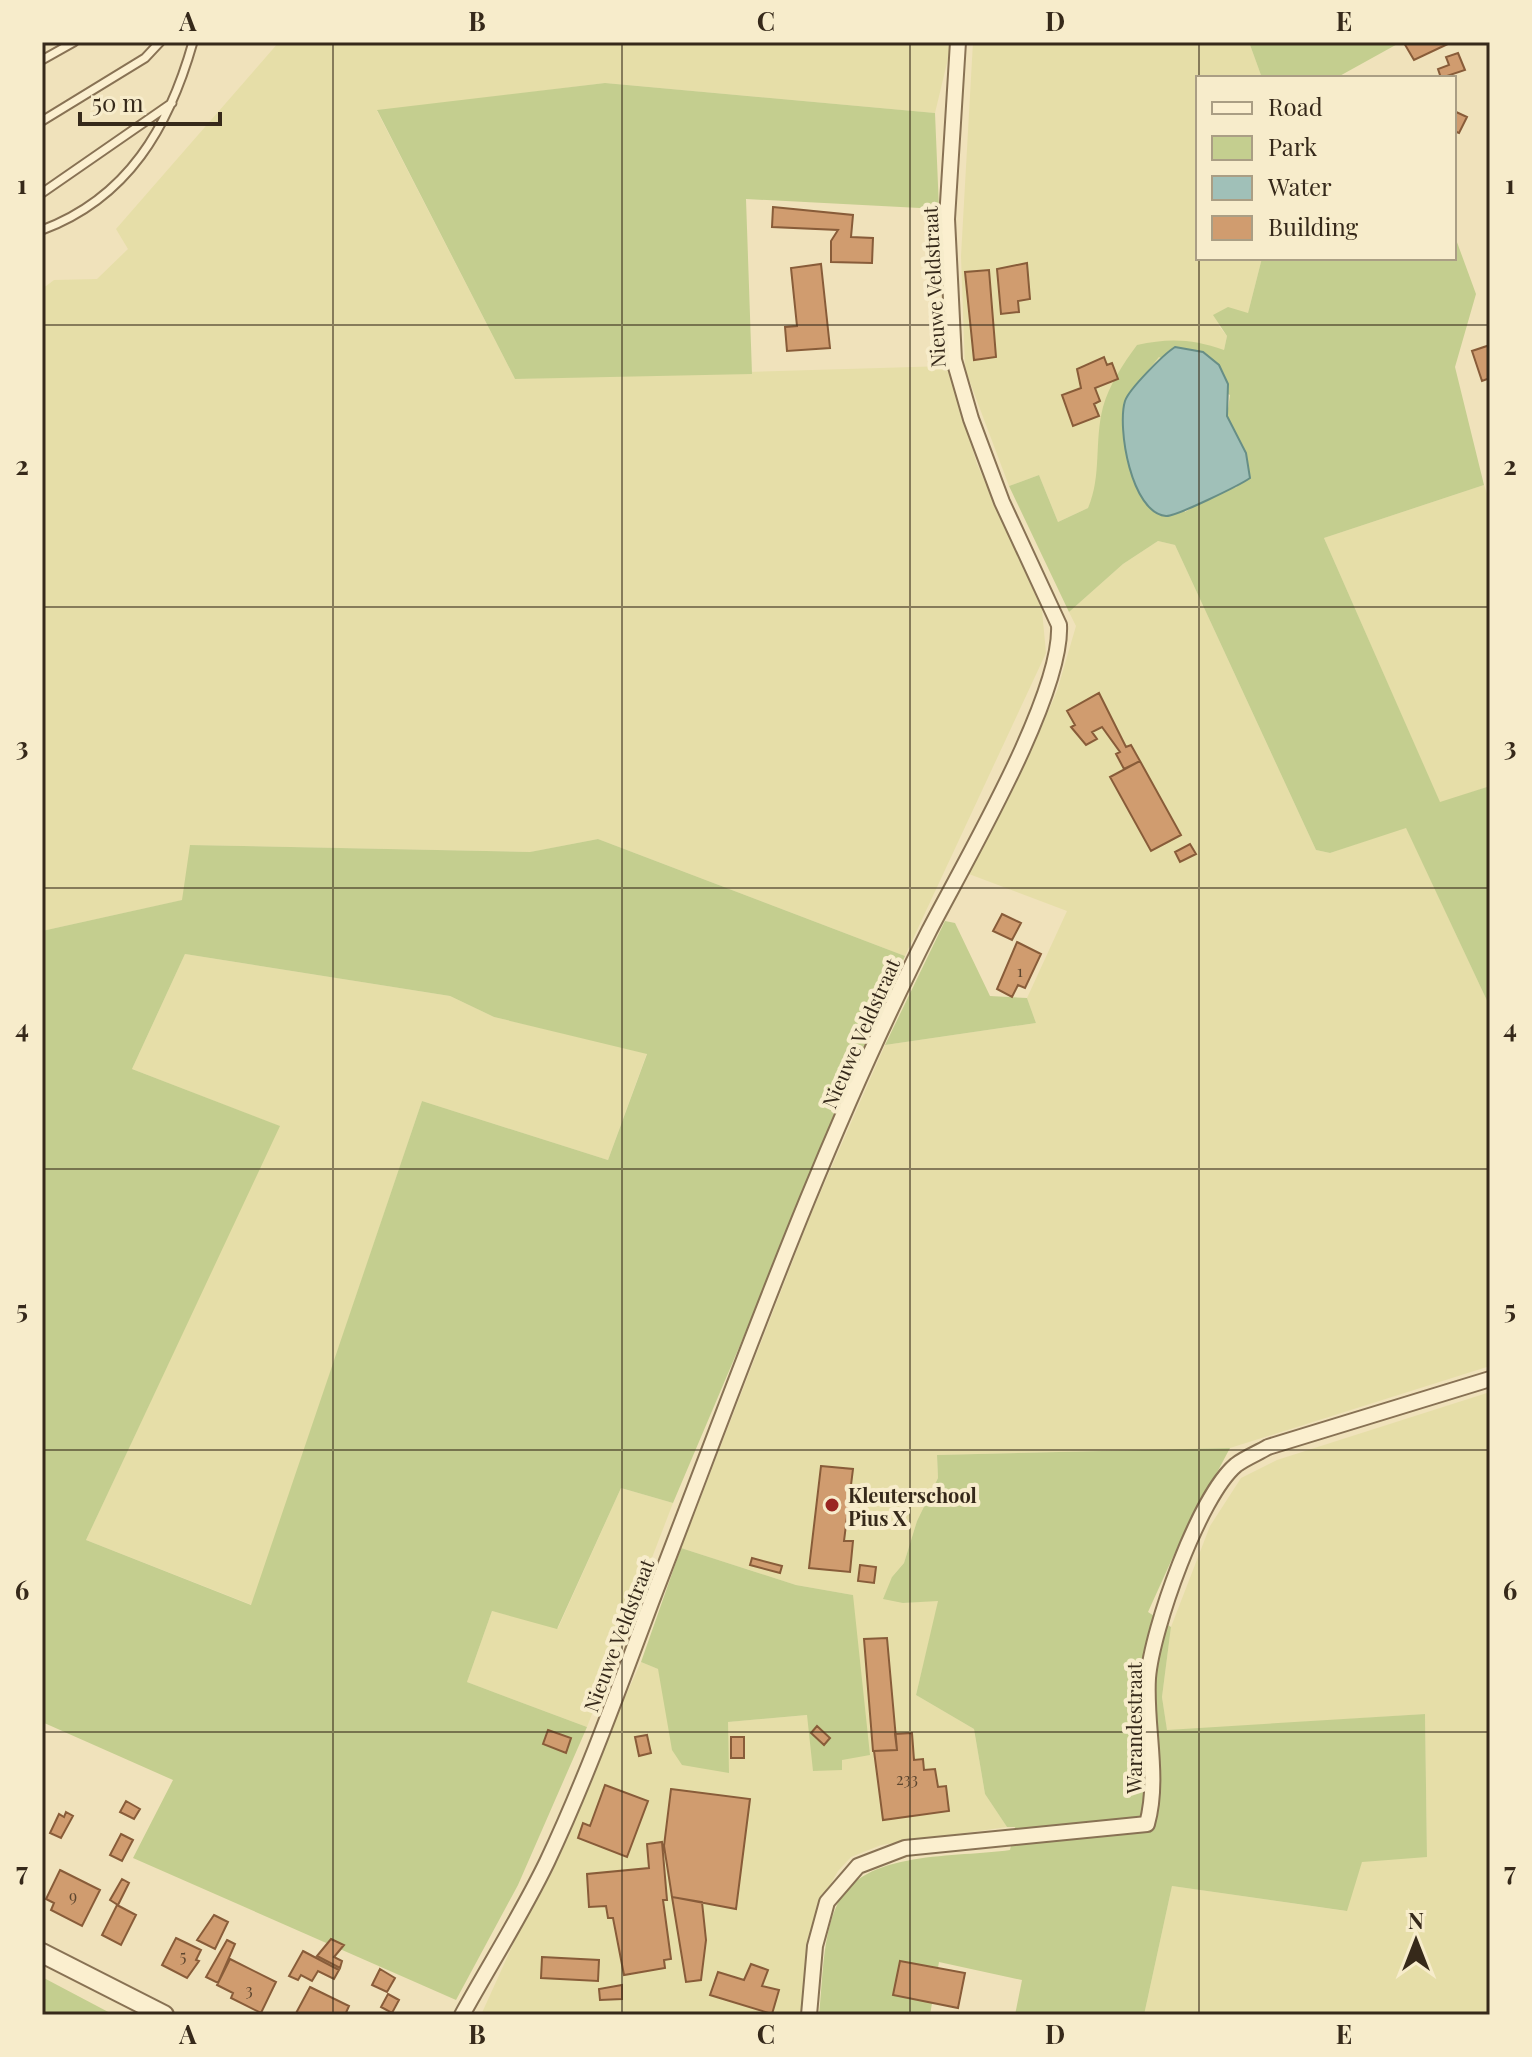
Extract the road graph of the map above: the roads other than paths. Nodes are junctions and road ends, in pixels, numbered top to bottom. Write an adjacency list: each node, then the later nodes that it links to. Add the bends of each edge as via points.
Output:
1 (74, 42): 5 (lane)
2 (160, 42): 7 (lane, via 145,58)
3 (193, 42): 6 (lane)
4 (958, 42): 13 (street, Nieuwe Veldstraat, via 947,219 954,360 1002,502 1059,625 1060,646 1045,693 901,986 781,1264 592,1758 546,1864)
5 (42, 60)
6 (174, 102): 8 (lane); 9 (lane, via 143,156 114,189 79,215)
7 (42, 121)
8 (42, 193)
9 (42, 230)
10 (1490, 1379): 14 (street, Warandestraat, via 1268,1447 1236,1465 1217,1488 1160,1615 1148,1677 1153,1803 1147,1824 905,1848 858,1866 827,1902 815,1946)
11 (42, 1953): 12 (street)
12 (164, 2015)
13 (462, 2015)
14 (809, 2015)

